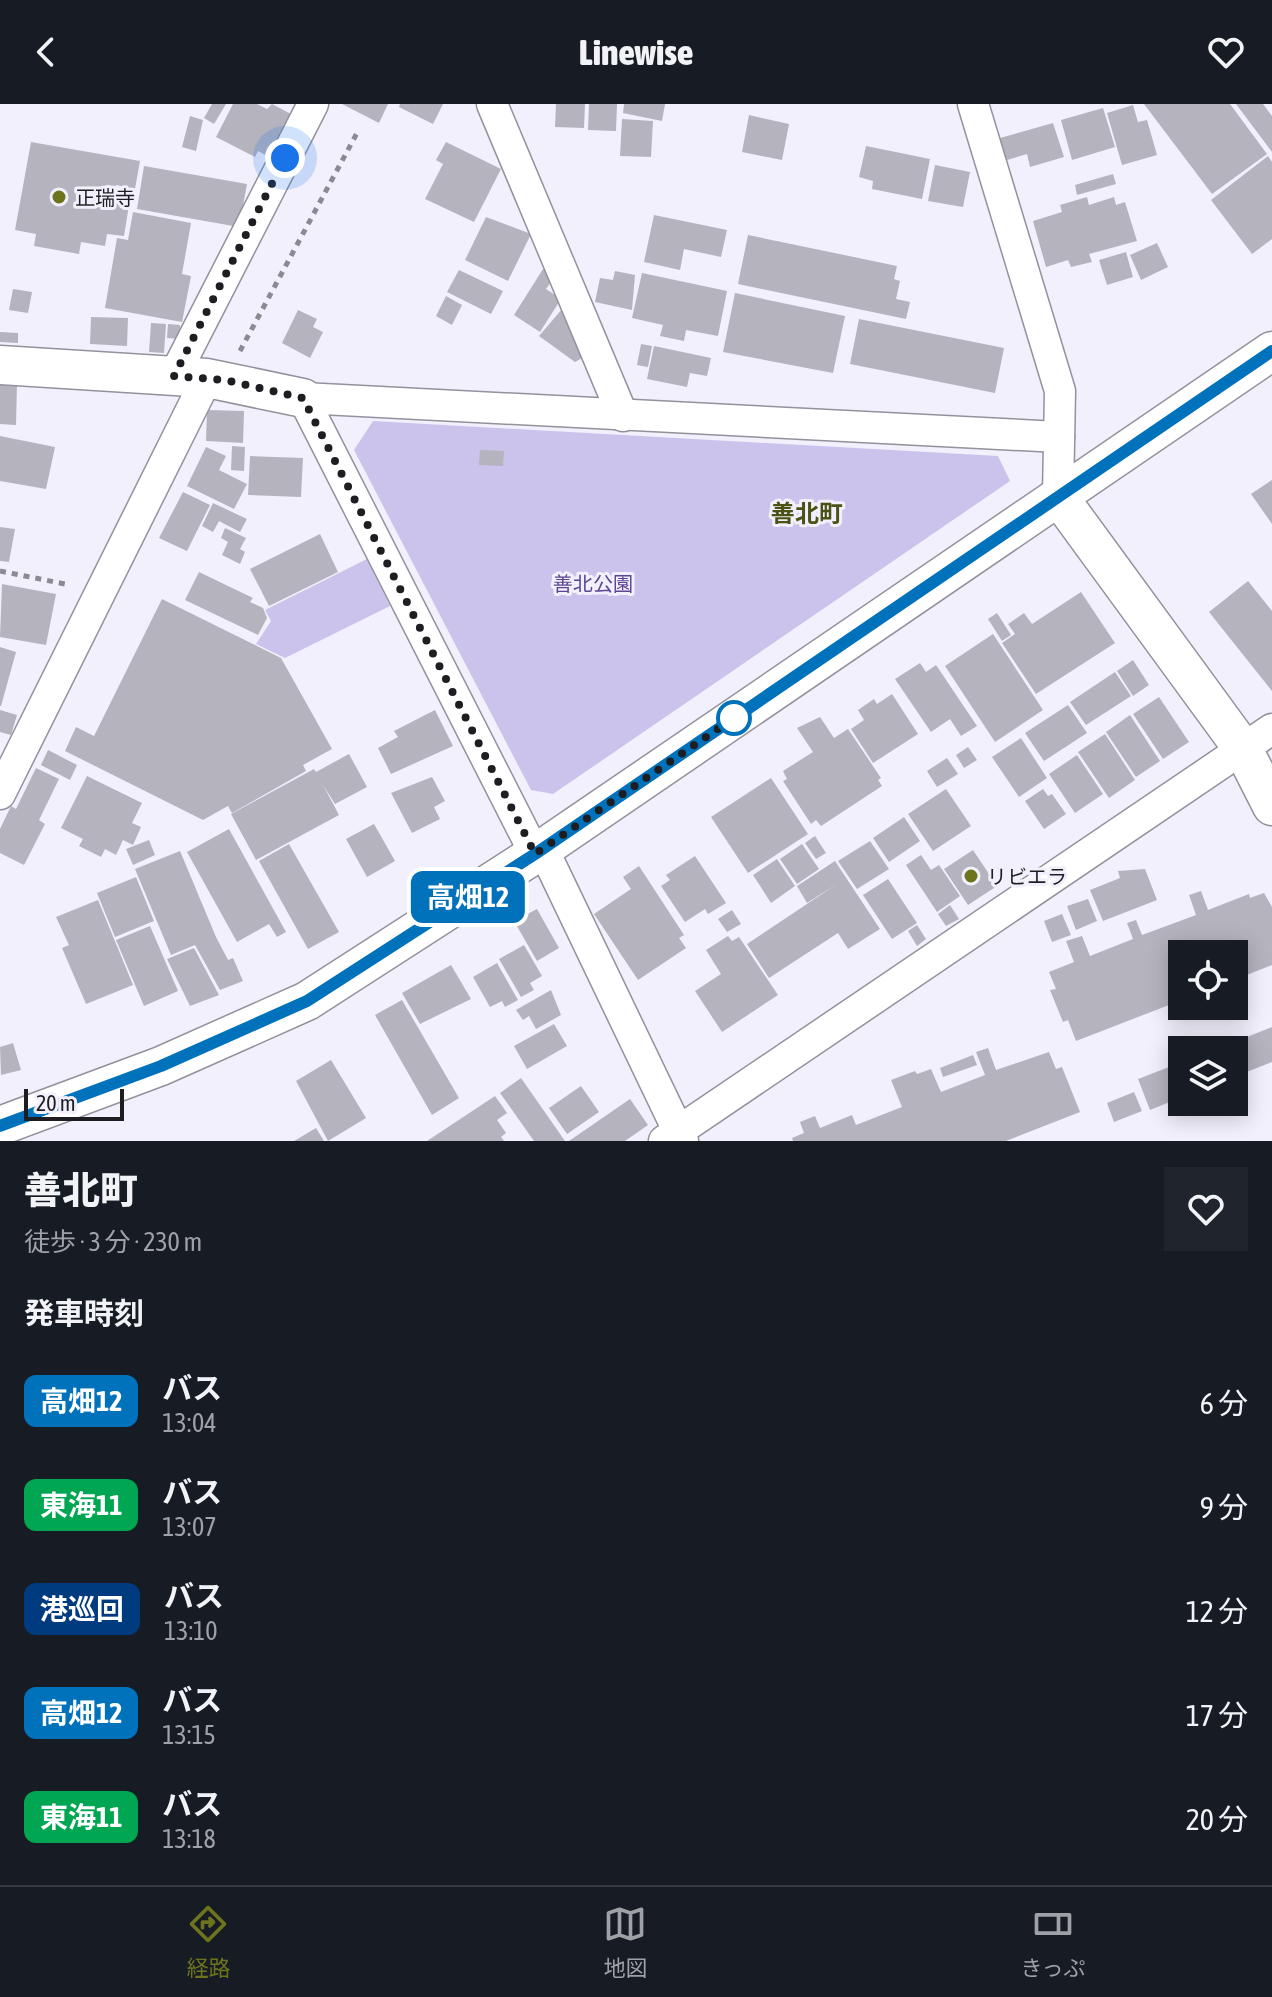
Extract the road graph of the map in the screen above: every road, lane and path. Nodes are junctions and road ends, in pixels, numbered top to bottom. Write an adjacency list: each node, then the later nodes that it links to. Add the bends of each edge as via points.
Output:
1 (313, 104): 7 (street)
2 (492, 104): 9 (street)
3 (973, 104): 10 (street, via 1060,391)
4 (357, 133): 7 (path)
5 (1272, 351): 11 (street)
6 (0, 365): 7 (street)
7 (202, 378): 8 (street); 13 (street)
8 (303, 398): 9 (street); 17 (street)
9 (623, 416): 10 (street)
10 (1059, 437): 11 (street)
11 (1058, 496): 14 (street); 17 (street)
12 (0, 571): 13 (path)
13 (101, 591): 15 (street)
14 (1258, 739): 16 (street); 19 (street)
15 (0, 794)
16 (1272, 806)
17 (539, 851): 18 (street, via 307,1001 161,1066); 19 (street)
18 (0, 1126)
19 (675, 1138)

